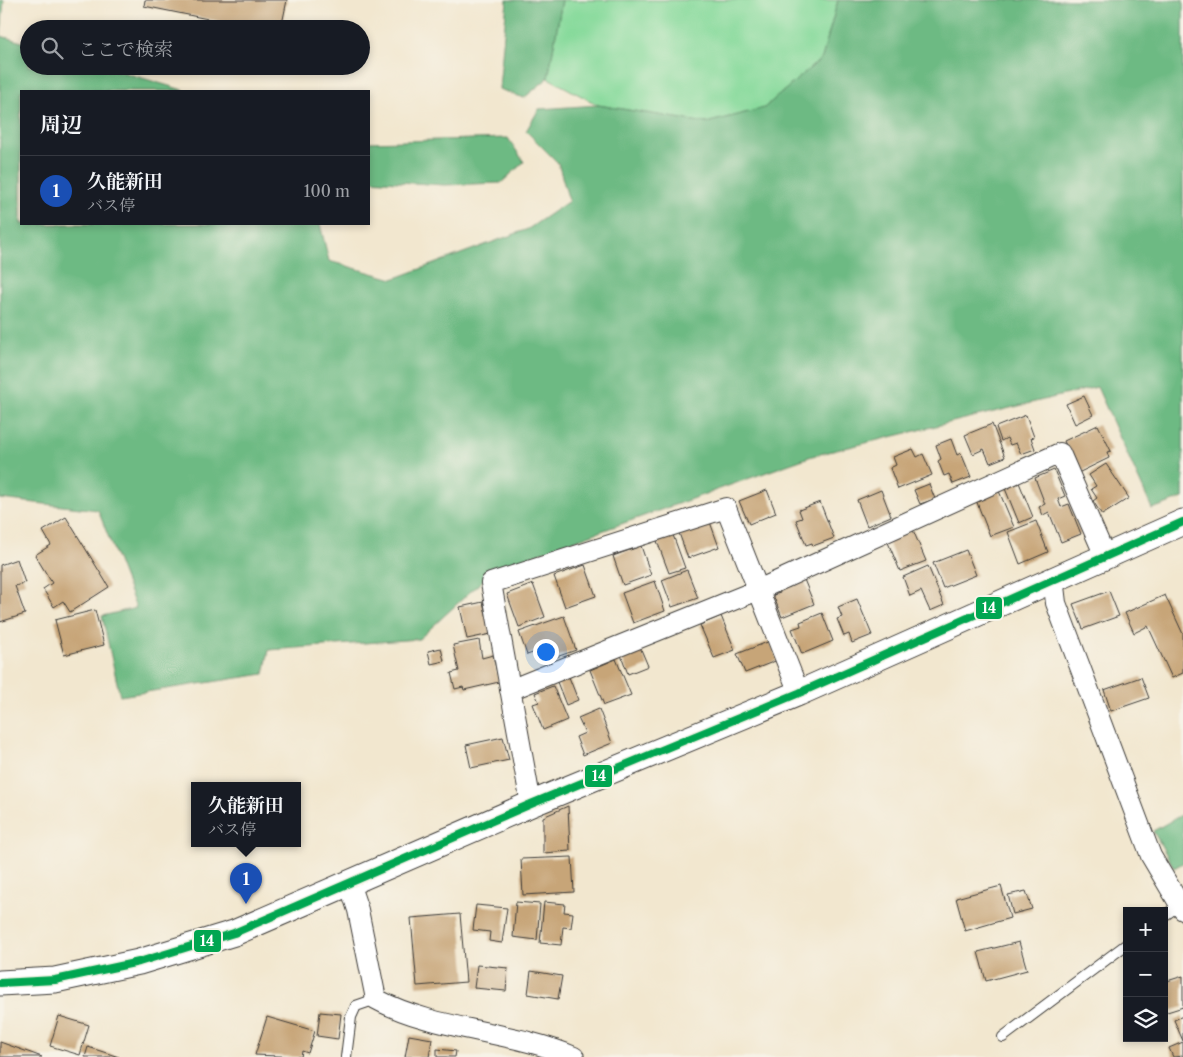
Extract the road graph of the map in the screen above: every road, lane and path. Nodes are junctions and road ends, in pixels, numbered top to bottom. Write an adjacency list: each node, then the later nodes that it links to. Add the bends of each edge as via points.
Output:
1 (1183, 522): 2 (street)
2 (1105, 556): 3 (street); 4 (street, via 1060,453)
3 (1053, 578): 6 (street); 9 (street, via 1056,603 1151,856)
4 (758, 590): 5 (street); 5 (street, via 726,508 491,583); 6 (street)
5 (510, 690): 7 (street)
6 (799, 693): 7 (street)
7 (531, 804): 8 (street)
8 (349, 883): 11 (street, via 234,933 139,962 56,980); 12 (street, via 358,910)
9 (1176, 910)
10 (1123, 947): 13 (lane)
11 (0, 983)
12 (376, 999): 14 (lane, via 356,1006 351,1017); 15 (street, via 399,1012 512,1038)
13 (1004, 1037)
14 (346, 1057)
15 (574, 1057)

